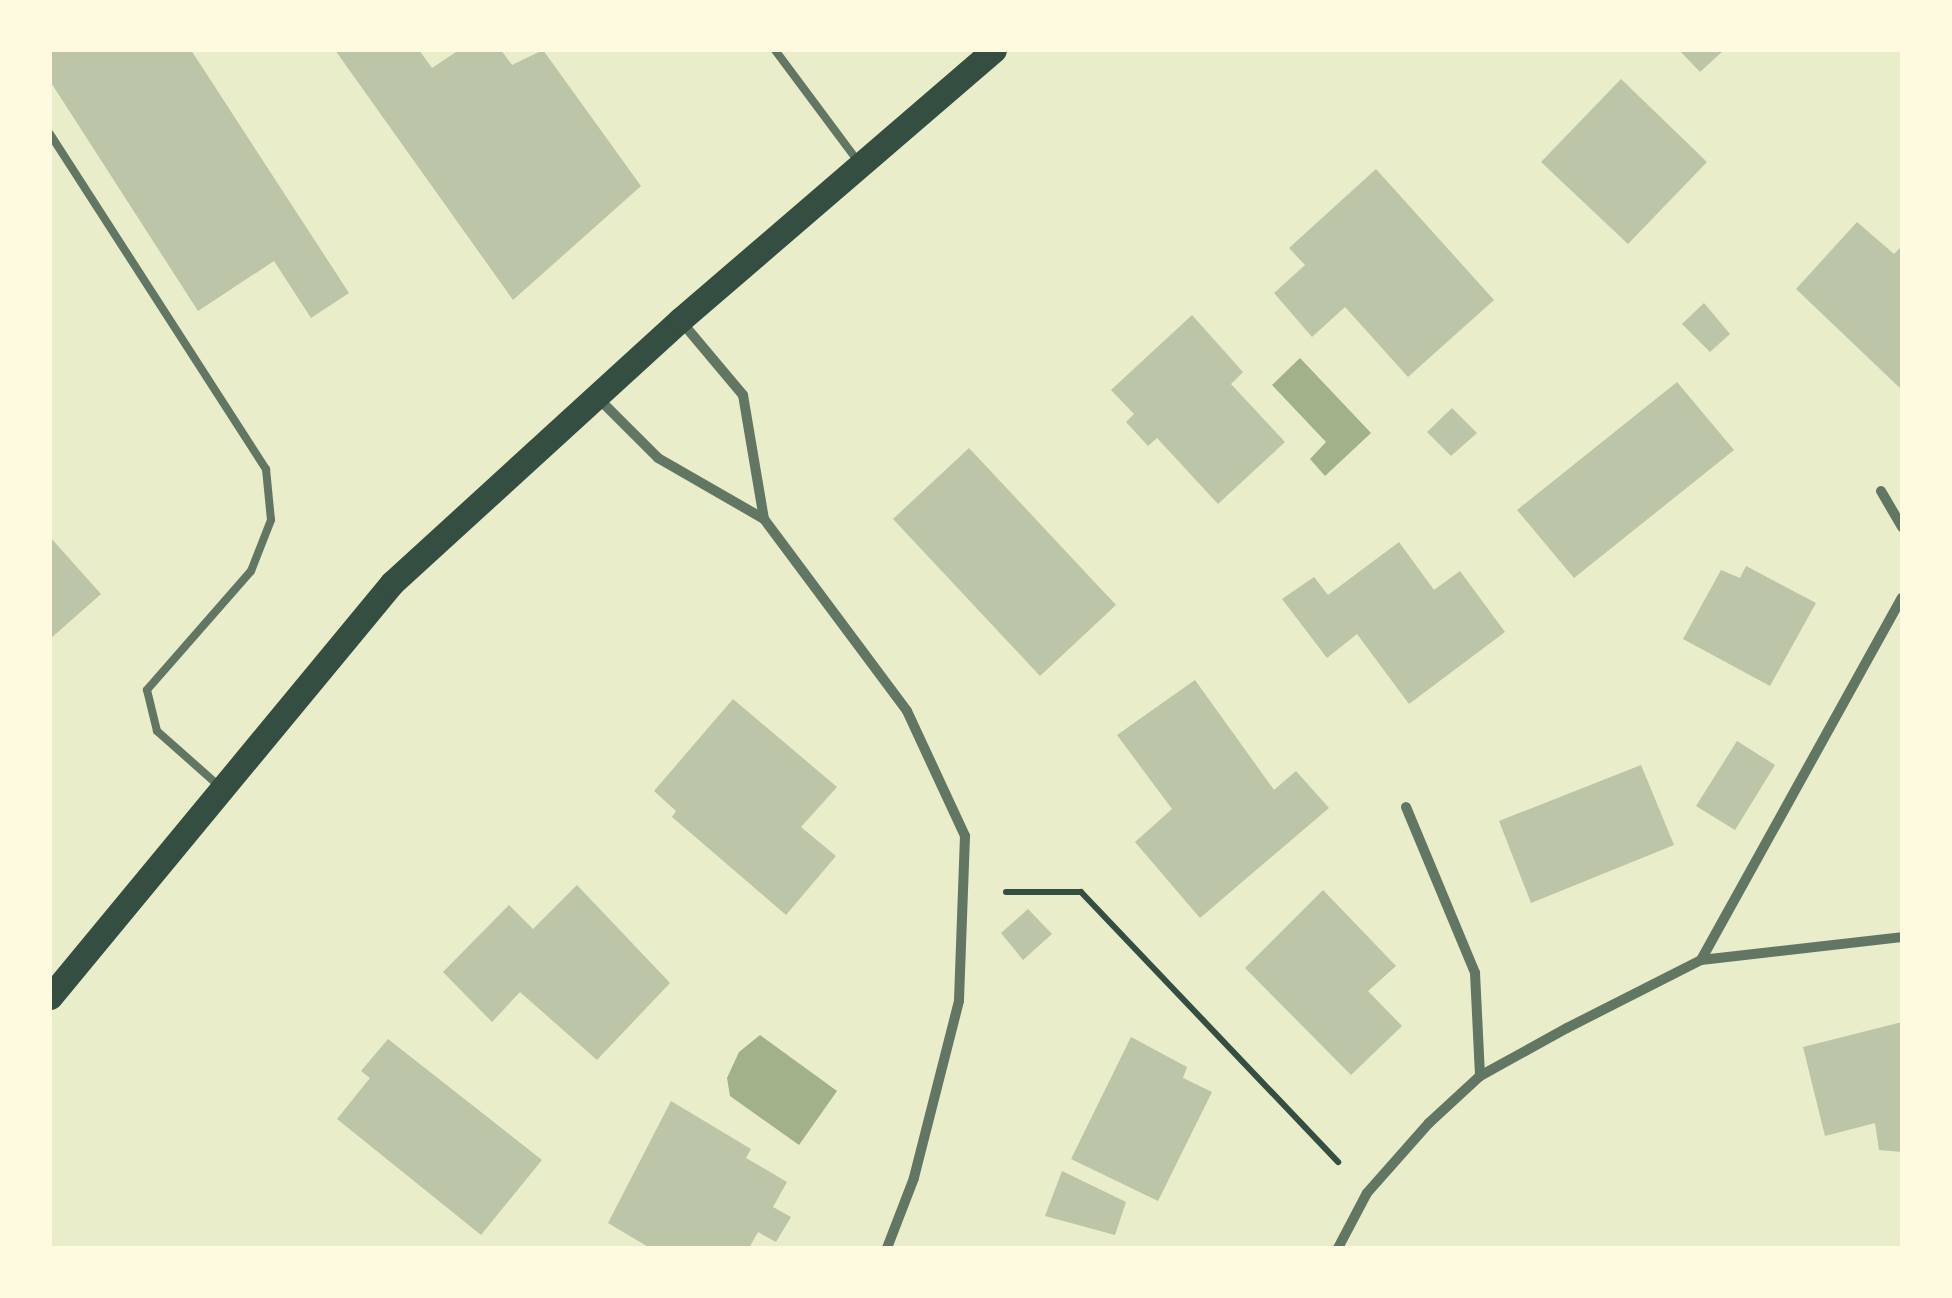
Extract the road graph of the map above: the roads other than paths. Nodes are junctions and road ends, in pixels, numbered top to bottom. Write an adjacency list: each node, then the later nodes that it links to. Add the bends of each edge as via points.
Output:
1 (775, 50): 4 (lane)
2 (994, 50): 4 (main road)
3 (50, 134): 11 (lane, via 266,469 271,520 252,571 146,690 156,731)
4 (860, 164): 5 (main road)
5 (680, 320): 6 (main road); 8 (street, via 743,395)
6 (595, 396): 8 (street, via 658,458); 11 (main road, via 392,583)
7 (1880, 491): 9 (street)
8 (764, 519): 17 (street, via 907,711 965,836 960,1001 914,1178)
9 (1902, 527)
10 (1902, 598): 14 (street)
11 (221, 788): 15 (main road)
12 (1406, 807): 16 (street, via 1475,973)
13 (1902, 938): 14 (street)
14 (1701, 960): 16 (street)
15 (50, 998)
16 (1480, 1076): 18 (street, via 1367,1193)
17 (887, 1248)
18 (1338, 1248)

